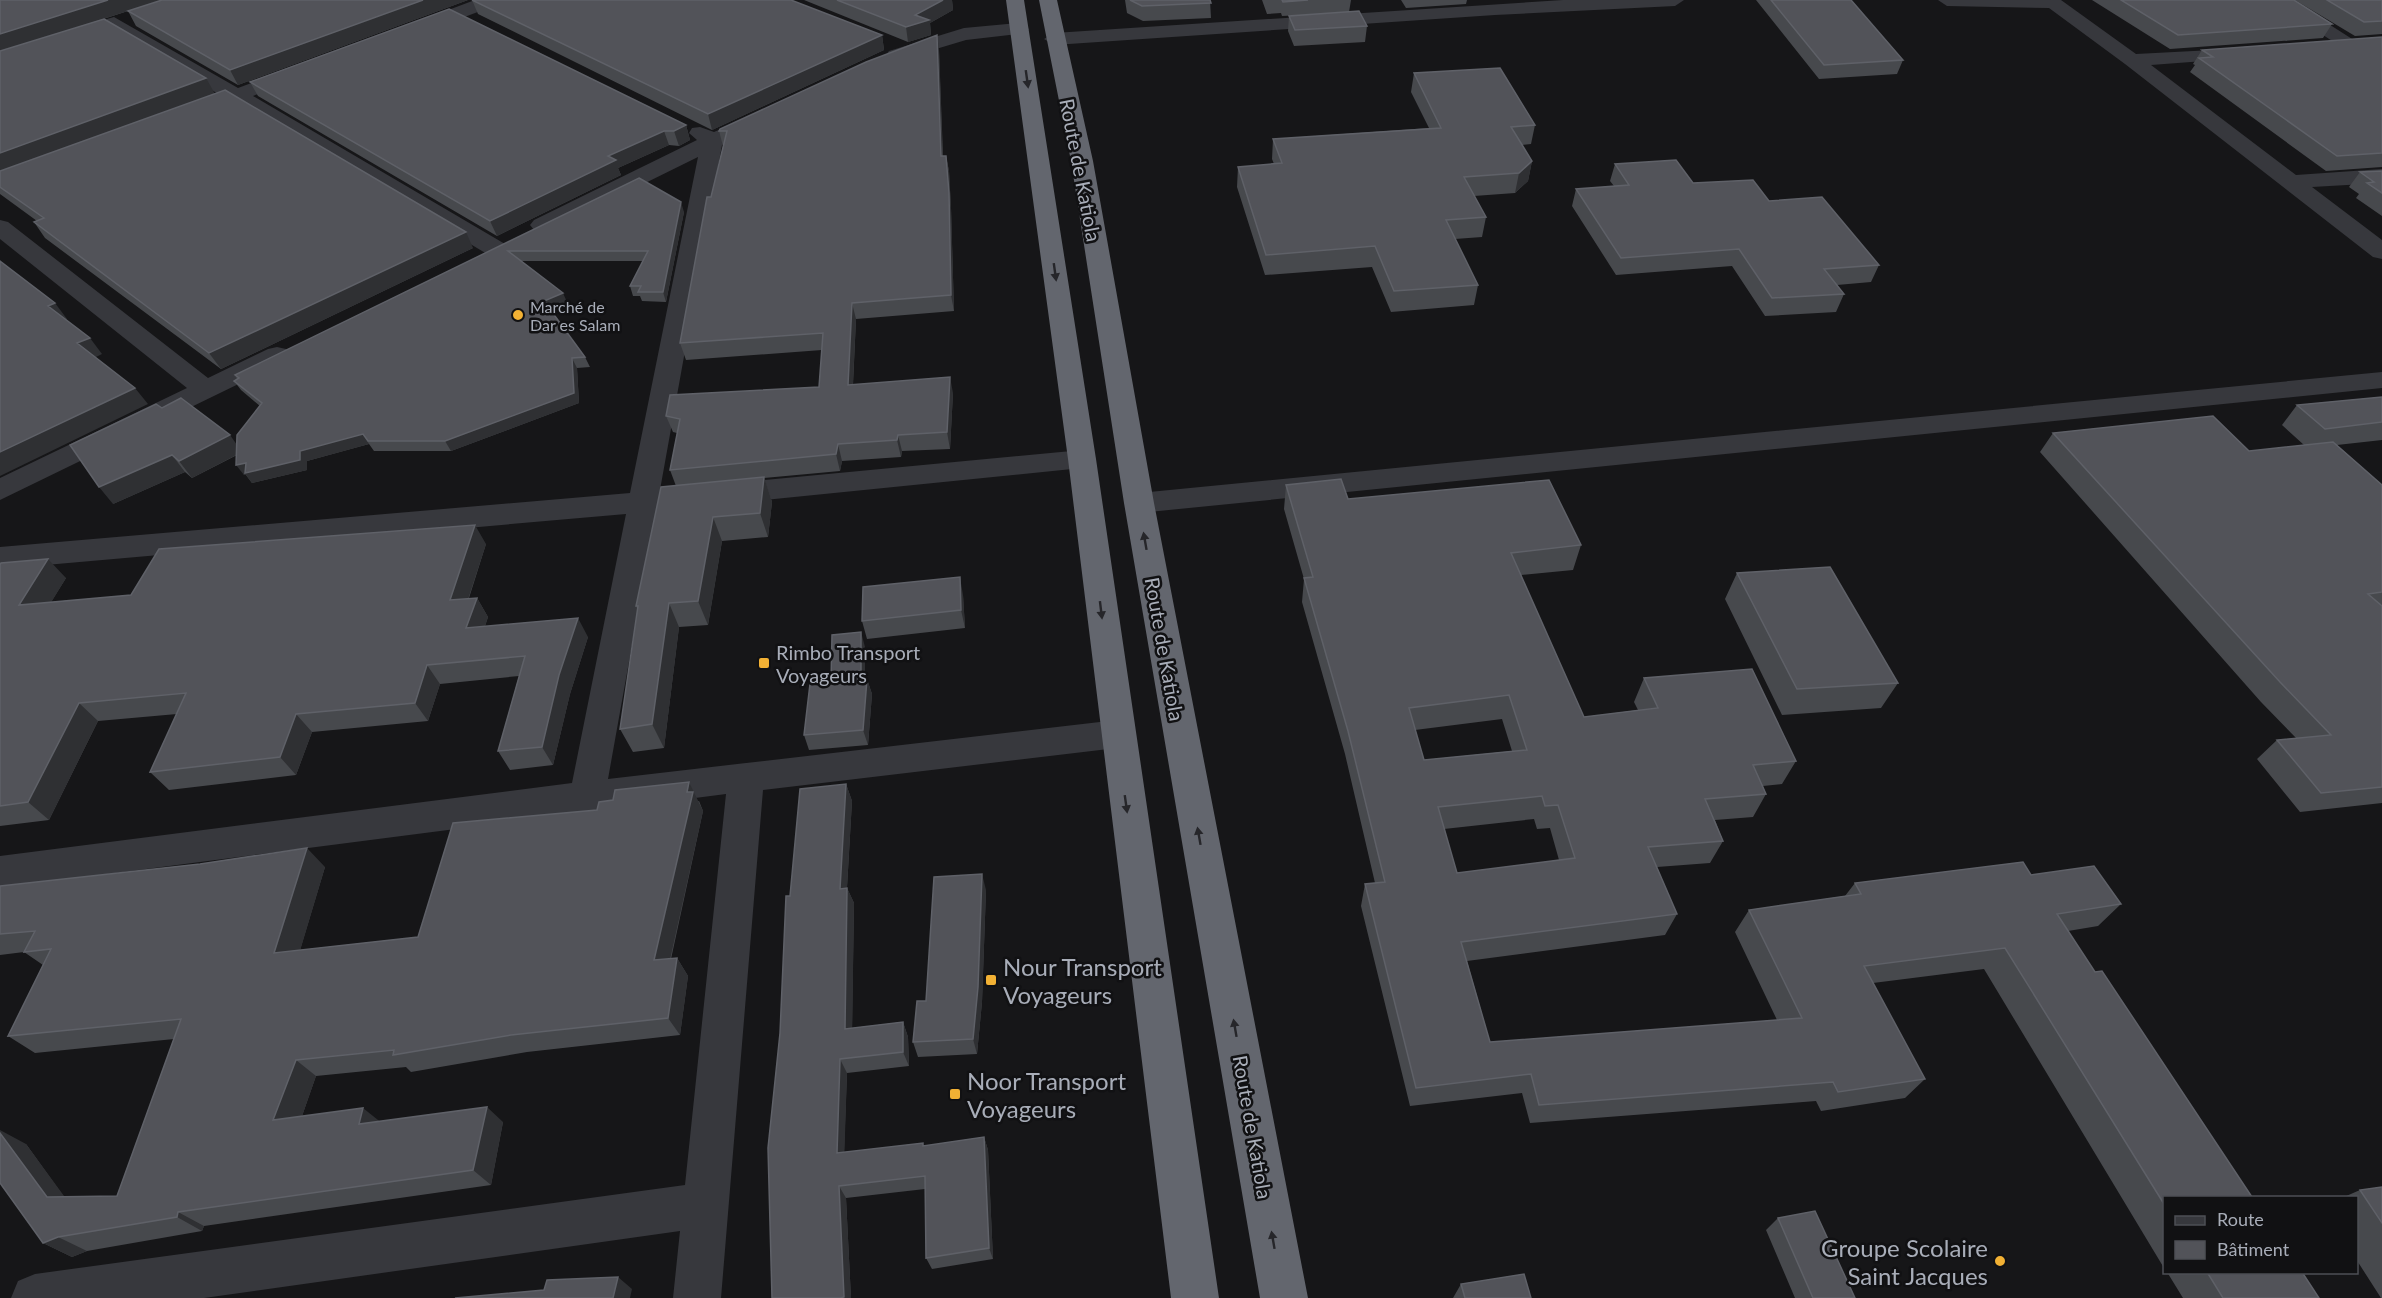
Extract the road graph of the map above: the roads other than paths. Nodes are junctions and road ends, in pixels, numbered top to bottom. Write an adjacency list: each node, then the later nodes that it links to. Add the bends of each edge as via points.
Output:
1 (492, 0): 8 (street)
2 (1048, 0): 15 (highway, Route de Katiola)
3 (1676, 0): 7 (street)
4 (1947, 0): 6 (street)
5 (2278, 0): 17 (street)
6 (2052, 2): 20 (street)
7 (1492, 4): 15 (street, via 1236,17)
8 (456, 13): 12 (street); 14 (street)
9 (1017, 14): 21 (street, via 964,34 897,46); 37 (highway, Route de Katiola, one-way to 37)
10 (135, 17): 11 (street)
11 (114, 23): 13 (street); 23 (street)
12 (478, 24)
13 (92, 30)
14 (401, 34)
15 (1054, 39): 40 (highway, Route de Katiola, via 1082,161)
16 (2372, 42): 17 (street)
17 (2350, 44): 18 (street)
18 (2316, 46)
19 (2259, 51): 20 (street)
20 (2132, 60): 29 (street)
21 (875, 65)
22 (313, 67): 23 (street)
23 (236, 96): 25 (street); 31 (street)
24 (777, 110): 27 (street)
25 (180, 117)
26 (680, 124): 27 (street)
27 (712, 140): 31 (street); 39 (street)
28 (2382, 176): 29 (street)
29 (2292, 182): 32 (street)
30 (0, 227): 36 (street)
31 (513, 240): 33 (street)
32 (2382, 252)
33 (474, 259)
34 (302, 342): 36 (street)
35 (2382, 380): 40 (street)
36 (205, 389): 38 (street)
37 (1082, 459): 39 (street); 42 (highway, Route de Katiola, one-way to 42)
38 (0, 490)
39 (644, 502): 41 (street); 44 (street)
40 (1138, 503): 50 (highway, Route de Katiola, one-way to 40)
41 (0, 558)
42 (1117, 734): 43 (street); 49 (highway, Route de Katiola, one-way to 49)
43 (746, 777): 44 (street); 46 (street)
44 (587, 796): 45 (street)
45 (0, 872)
46 (706, 1204): 47 (street); 48 (street)
47 (35, 1298)
48 (697, 1298)
49 (1195, 1298)
50 (1284, 1298)

